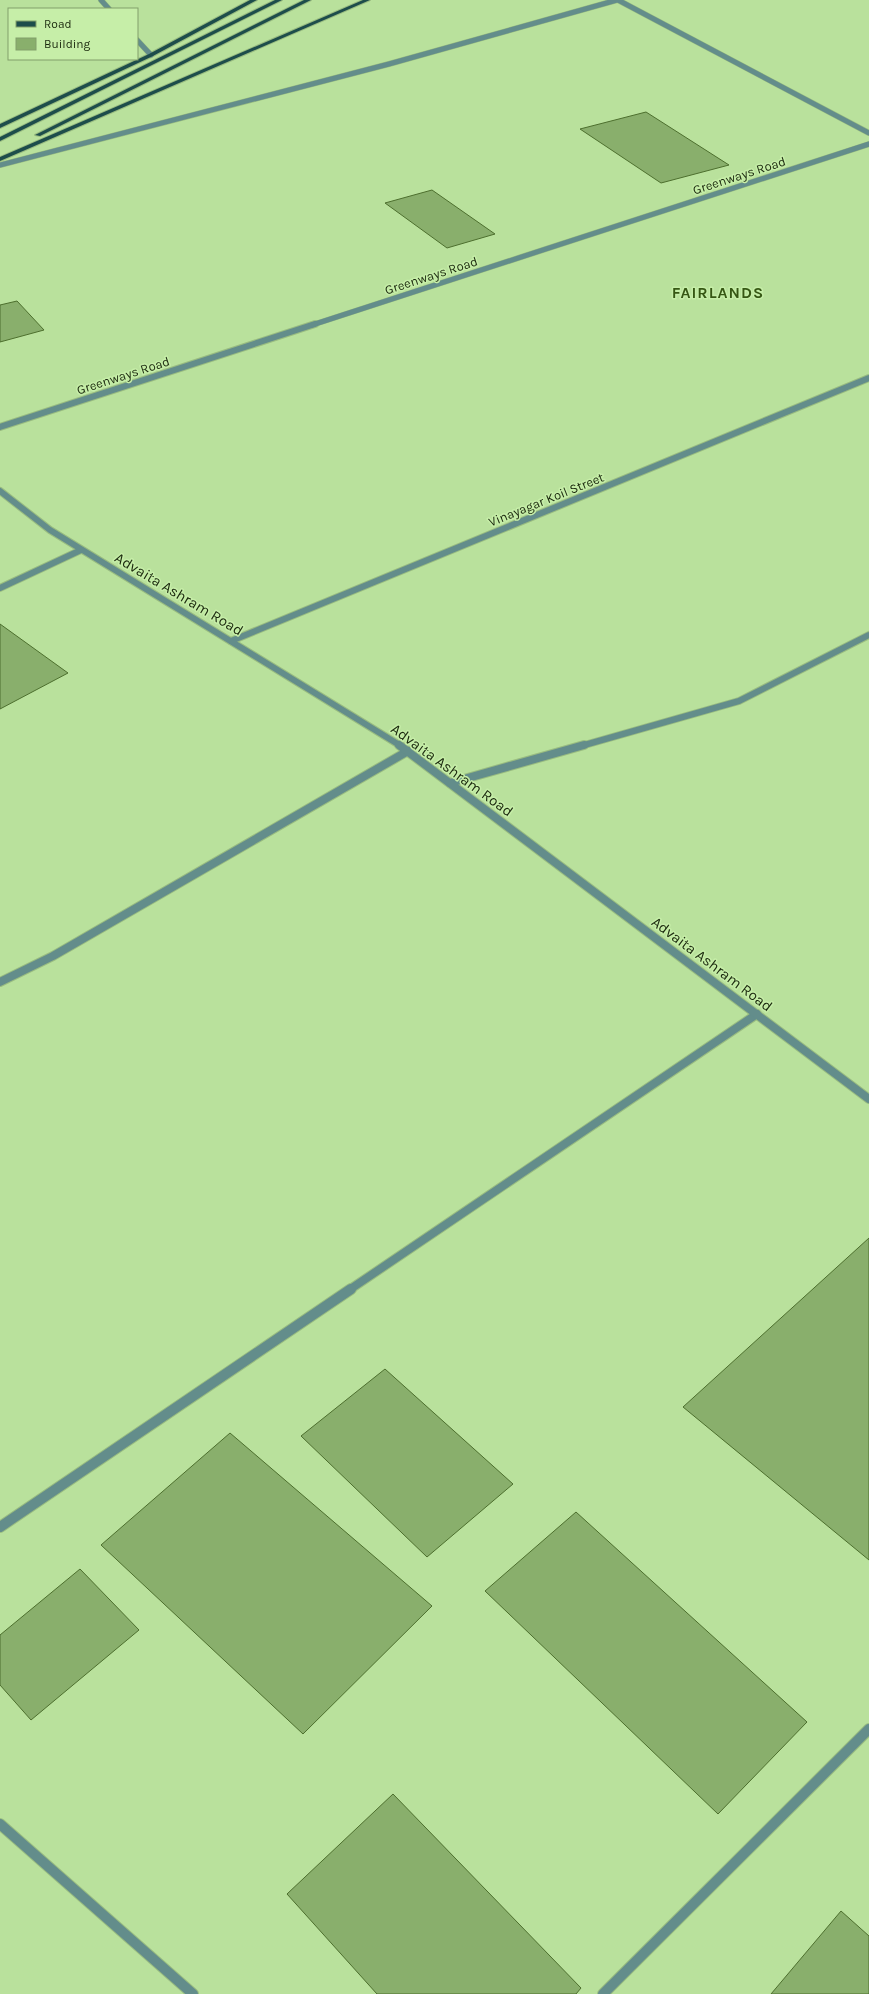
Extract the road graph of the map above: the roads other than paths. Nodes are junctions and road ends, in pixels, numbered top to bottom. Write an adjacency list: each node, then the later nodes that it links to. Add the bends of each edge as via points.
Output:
1 (101, 0): 7 (street)
2 (254, 0): 9 (main road)
3 (279, 0): 12 (main road)
4 (308, 0): 14 (main road)
5 (367, 0): 15 (main road)
6 (618, 0): 11 (street); 16 (street, via 389,64)
7 (108, 8)
8 (138, 41): 9 (street)
9 (151, 55): 10 (main road)
10 (0, 126)
11 (869, 133)
12 (0, 139)
13 (869, 144): 18 (street, Greenways Road)
14 (0, 156)
15 (0, 159)
16 (0, 165)
17 (869, 378): 23 (street, Vinayagar Koil Street)
18 (0, 427)
19 (0, 491): 20 (street, Advaita Ashram Road, via 50,530)
20 (81, 550): 21 (street); 23 (street, Advaita Ashram Road)
21 (0, 588)
22 (867, 638): 25 (street, via 739,701)
23 (231, 641): 24 (street, Advaita Ashram Road)
24 (408, 751): 25 (street, Advaita Ashram Road); 26 (street, via 53,956)
25 (450, 783): 27 (street, Advaita Ashram Road)
26 (0, 982)
27 (757, 1014): 28 (street, Advaita Ashram Road); 29 (street)
28 (869, 1099)
29 (0, 1527)
30 (869, 1729): 33 (street)
31 (0, 1824): 32 (street)
32 (193, 1994)
33 (603, 1994)

